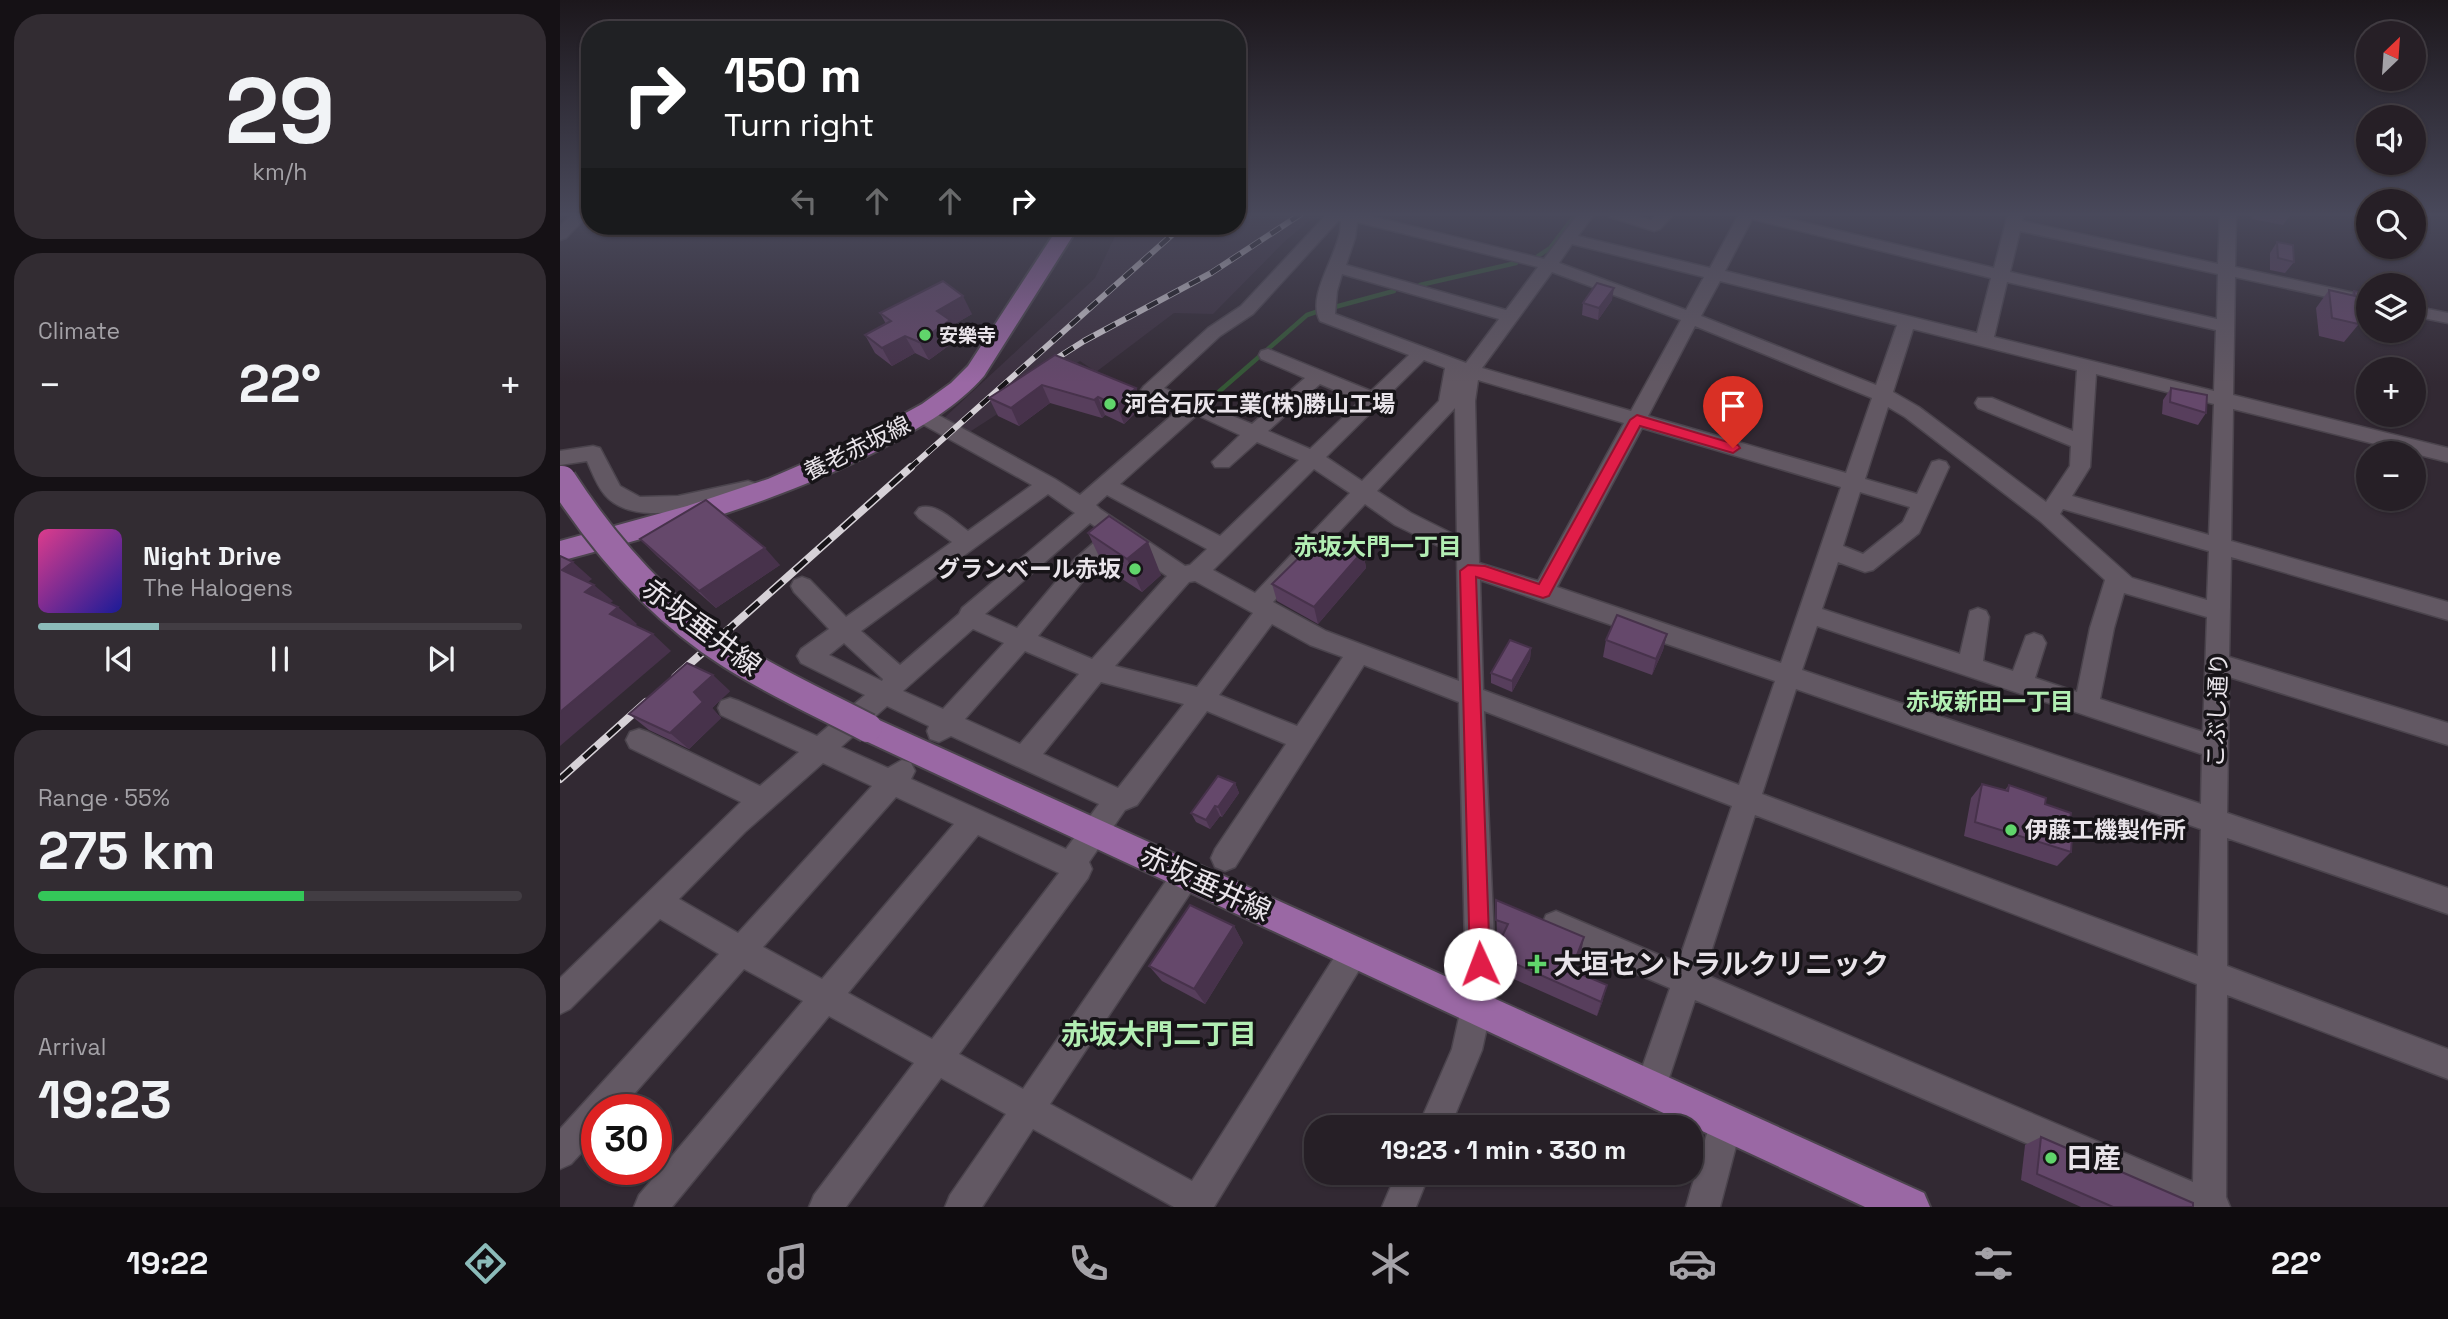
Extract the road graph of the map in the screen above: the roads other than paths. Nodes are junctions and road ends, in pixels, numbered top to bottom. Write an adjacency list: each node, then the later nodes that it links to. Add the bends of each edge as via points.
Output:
1 (1041, 270): 33 (main road, 養老赤坂線, via 964,386)
2 (1283, 270): 44 (street, via 1247,310 1214,332 1151,390 1192,409)
3 (1334, 270): 23 (street, via 1326,317)
4 (1347, 270): 17 (street)
5 (1545, 270): 17 (street)
6 (1563, 270): 18 (street)
7 (1702, 270): 13 (street)
8 (1715, 270): 13 (street)
9 (1981, 270): 14 (street)
10 (2001, 270): 14 (street)
11 (2226, 270): 21 (street, こぶし通り)
12 (2227, 270): 15 (street)
13 (1713, 273): 18 (street); 20 (street)
14 (2000, 275): 21 (street); 22 (street)
15 (2356, 298)
16 (2426, 313): 19 (street)
17 (1509, 316): 26 (street)
18 (1691, 318): 28 (street); 34 (street)
19 (2448, 318)
20 (1907, 321): 22 (street); 28 (street)
21 (2225, 326): 29 (street, こぶし通り)
22 (1984, 340): 25 (street)
23 (1422, 352): 26 (street); 30 (street)
24 (1268, 355): 27 (street)
25 (2087, 365): 29 (street); 36 (street)
26 (1462, 368): 34 (street); 46 (street, via 1448,404); 57 (street)
27 (1318, 376): 30 (street); 35 (street)
28 (1883, 395): 43 (street); 48 (street)
29 (2224, 399): 37 (street); 54 (street, こぶし通り)
30 (1374, 400): 38 (street)
31 (1985, 403): 36 (street)
32 (1205, 412): 35 (street)
33 (922, 415): 42 (street); 45 (main road, 養老赤坂線, via 864,449)
34 (1637, 420): 43 (street); 61 (street)
35 (1254, 433): 38 (street); 39 (street)
36 (2081, 443): 48 (street, via 2080,467)
37 (2448, 455)
38 (1314, 459): 46 (street); 53 (street)
39 (1222, 462)
40 (1939, 467): 47 (street)
41 (561, 472): 45 (street, via 593,453 614,492 638,505 687,502 748,488); 95 (main road, 赤坂垂井線, bridge, via 583,515 636,578 717,645 759,672 869,728)
42 (1048, 484): 49 (street); 52 (street)
43 (1854, 484): 47 (street); 55 (street)
44 (1109, 487): 49 (street); 53 (street)
45 (760, 492): 56 (main road, 養老赤坂線, via 688,517)
46 (1364, 492): 57 (street); 62 (street)
47 (1923, 503): 55 (street, via 1911,527 1865,564)
48 (2053, 507): 54 (street); 59 (street)
49 (1086, 508): 51 (street); 67 (street)
50 (926, 513): 52 (street)
51 (1120, 532): 58 (street); 69 (street, via 1083,565)
52 (968, 541): 68 (street)
53 (1222, 547): 58 (street)
54 (2221, 547): 63 (street); 64 (street, こぶし通り)
55 (1832, 550): 65 (street)
56 (560, 551)
57 (1468, 561): 61 (street, via 1485,572); 78 (street)
58 (1189, 573): 62 (street); 74 (street)
59 (2117, 578): 64 (street, via 2124,585); 80 (street)
60 (802, 586): 68 (street)
61 (1543, 592): 75 (street)
62 (1263, 607): 71 (street, via 1318,638); 79 (street)
63 (2448, 611)
64 (2219, 612): 72 (street, こぶし通り)
65 (1811, 615): 73 (street); 75 (street)
66 (1978, 617): 73 (street)
67 (970, 618): 69 (street); 76 (street)
68 (845, 630): 76 (street); 76 (street, via 809,656)
69 (1021, 640): 74 (street); 82 (street)
70 (2034, 643): 77 (street)
71 (1358, 653): 78 (street); 84 (street)
72 (2218, 664): 83 (street); 87 (street, こぶし通り)
73 (1970, 667): 77 (street)
74 (1096, 671): 79 (street); 88 (street)
75 (1791, 676): 92 (street); 94 (street)
76 (888, 684): 82 (street); 86 (street)
77 (2021, 684): 80 (street)
78 (1471, 696): 92 (street); 101 (street)
79 (1201, 698): 84 (street); 91 (street, via 1128,797)
80 (2087, 705): 87 (street)
81 (730, 708): 86 (street)
82 (942, 728): 88 (street)
83 (2448, 734)
84 (1302, 739): 96 (street)
85 (639, 740): 90 (street)
86 (815, 747): 89 (street); 90 (street)
87 (2215, 747): 94 (street, こぶし通り)
88 (1025, 757): 91 (street)
89 (898, 777): 93 (street); 102 (street)
90 (758, 797): 99 (street)
91 (1117, 800): 95 (street)
92 (1750, 800): 104 (street); 105 (street)
93 (973, 821): 97 (street); 106 (street)
94 (2214, 822): 100 (street); 104 (street, こぶし通り)
95 (1096, 832): 97 (street); 98 (main road, 赤坂垂井線)
96 (1225, 858)
97 (1071, 865): 109 (street, via 1077,869)
98 (1187, 874): 103 (main road, 赤坂垂井線); 113 (street)
99 (657, 901): 102 (street); 107 (street)
100 (2448, 901)
101 (1504, 905): 105 (street); 108 (street)
102 (741, 951): 106 (street); 112 (street)
103 (1354, 951): 108 (main road, 赤坂垂井線); 119 (street)
104 (2212, 975): 110 (street); 120 (street, こぶし通り)
105 (1689, 980): 111 (street); 120 (street)
106 (827, 997): 109 (street); 121 (street)
107 (560, 999)
108 (1477, 1009): 111 (main road, 赤坂垂井線); 114 (street, via 1467,1050)
109 (936, 1057): 113 (street); 122 (street)
110 (2448, 1064)
111 (1651, 1088): 115 (main road, 赤坂垂井線)
112 (613, 1094)
113 (1027, 1108): 119 (street); 123 (street)
114 (1439, 1115)
115 (1726, 1123): 125 (street); 126 (main road, 赤坂垂井線)
116 (581, 1130): 117 (street)
117 (560, 1153)
118 (1408, 1185): 124 (street)
119 (1196, 1205)
120 (2210, 1206)
121 (651, 1207)
122 (826, 1207)
123 (962, 1207)
124 (1399, 1207)
125 (1703, 1207)
126 (1910, 1207)

